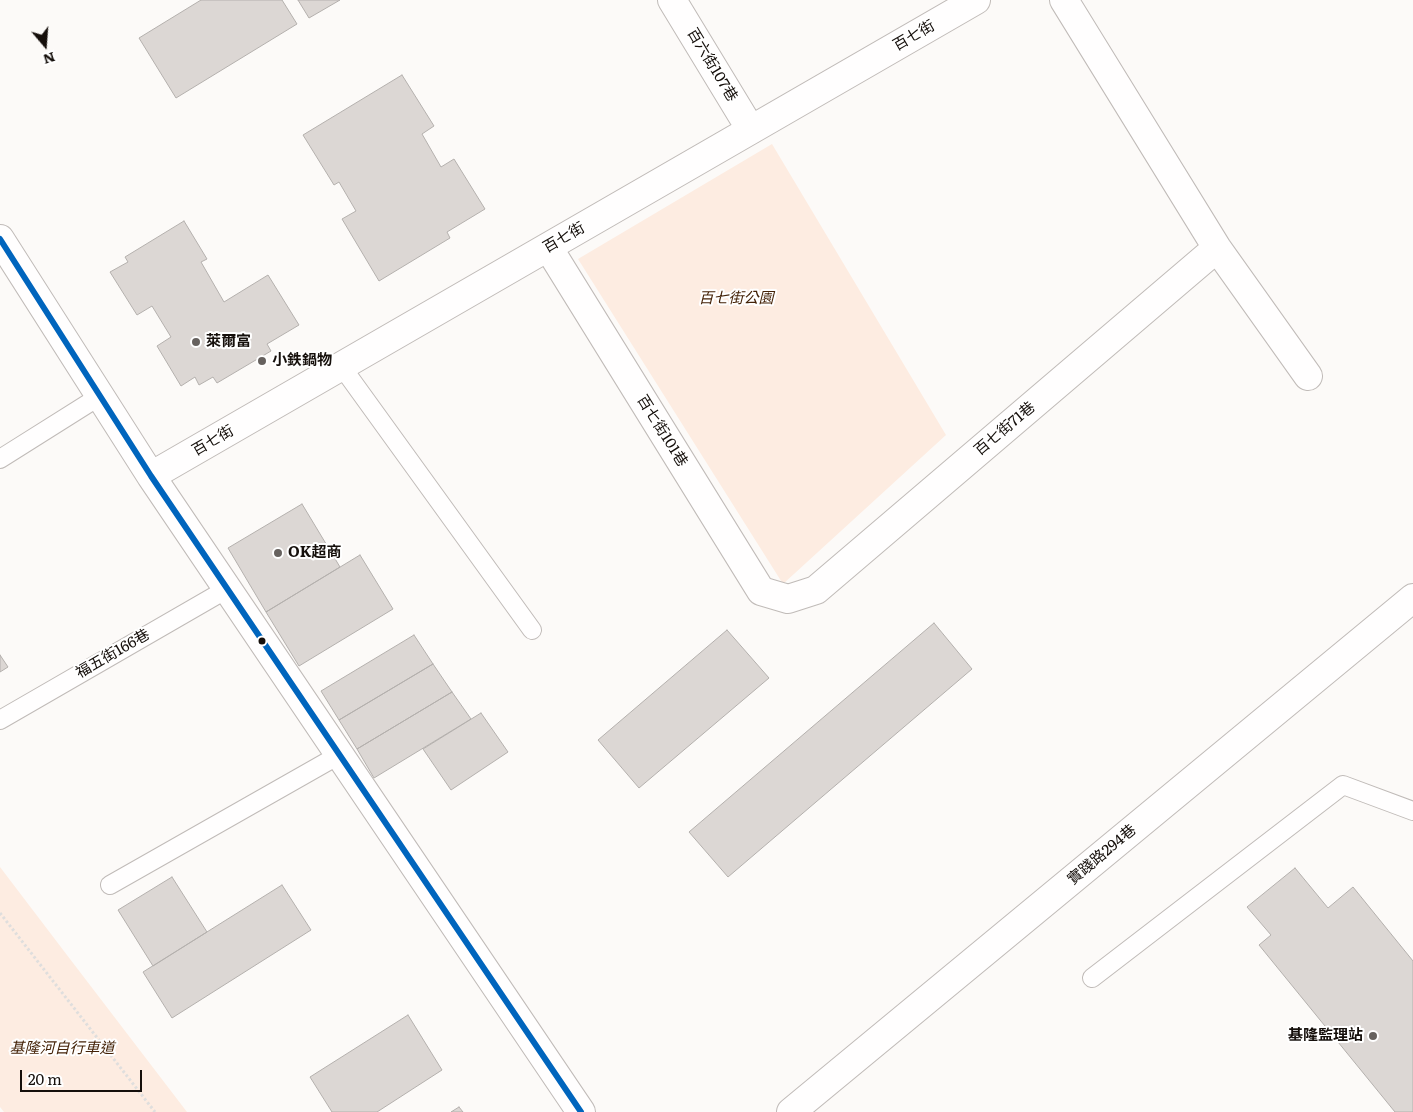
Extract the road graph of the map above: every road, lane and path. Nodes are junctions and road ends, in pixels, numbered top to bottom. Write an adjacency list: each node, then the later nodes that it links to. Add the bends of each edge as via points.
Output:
1 (672, 0): 4 (street, 百六街107巷)
2 (976, 0): 4 (street, 百七街)
3 (1064, 0): 7 (street)
4 (751, 130): 6 (street, 百七街)
5 (0, 239): 10 (street)
6 (548, 247): 8 (street, 百七街); 15 (street, 百七街101巷, via 762,591)
7 (1217, 248): 9 (street); 15 (street, 百七街71巷, via 816,590)
8 (342, 367): 12 (street, 百七街); 16 (lane)
9 (1308, 376)
10 (100, 396): 11 (lane); 12 (street)
11 (0, 459)
12 (151, 476): 13 (street)
13 (227, 589): 17 (lane, 福五街166巷); 18 (street)
14 (1413, 598): 25 (street, 實踐路294巷)
15 (788, 599)
16 (532, 630)
17 (0, 720)
18 (339, 754): 20 (lane); 24 (street)
19 (1413, 811): 22 (lane, via 1343,785)
20 (110, 885)
21 (0, 913): 23 (path)
22 (1092, 978)
23 (155, 1112)
24 (581, 1112)
25 (791, 1112)

